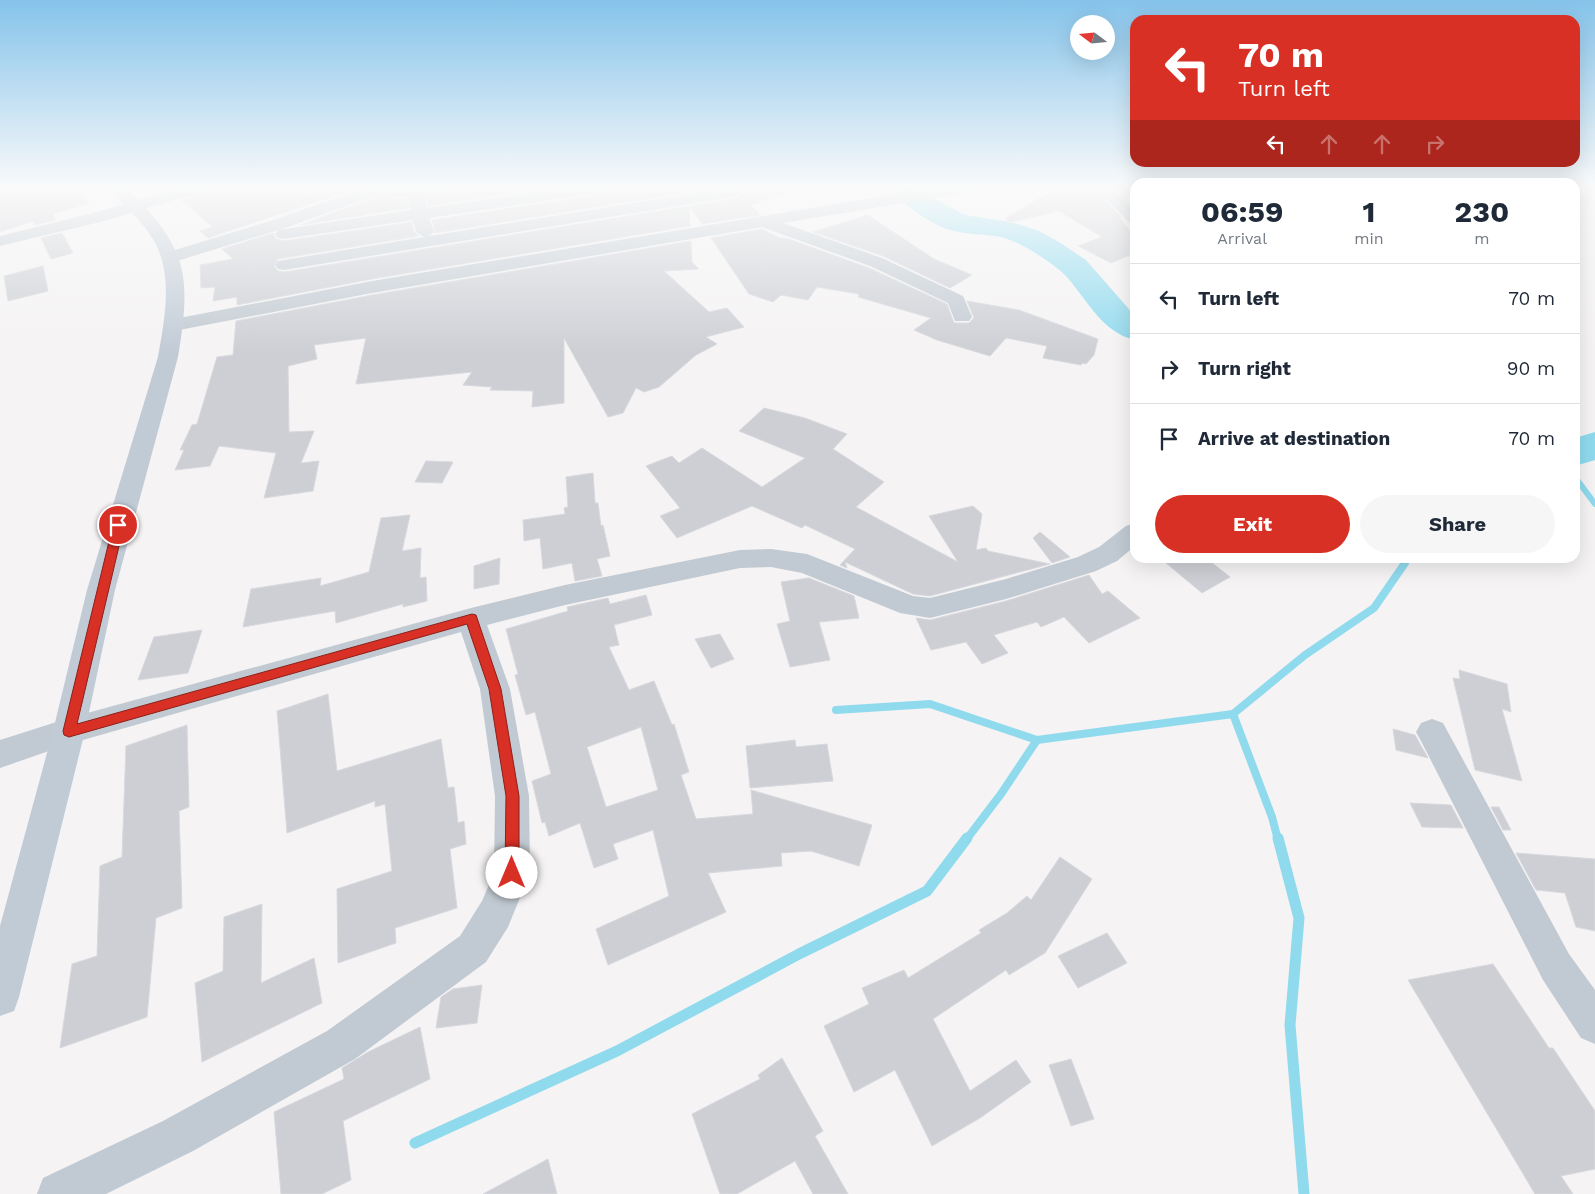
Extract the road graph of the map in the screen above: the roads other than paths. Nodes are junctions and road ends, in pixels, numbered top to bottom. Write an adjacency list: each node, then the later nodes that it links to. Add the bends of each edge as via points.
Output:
1 (160, 242): 12 (street)
2 (229, 242): 12 (street)
3 (283, 242): 13 (street)
4 (357, 242): 10 (street)
5 (427, 242): 10 (street); 14 (street)
6 (569, 242): 11 (street)
7 (652, 242): 9 (street)
8 (818, 242): 17 (street, via 876,262 956,300)
9 (639, 244): 11 (street)
10 (361, 252): 13 (street); 15 (street)
11 (576, 254): 14 (street)
12 (171, 257): 18 (street)
13 (284, 265): 16 (street)
14 (440, 276): 15 (street)
15 (372, 287): 16 (street)
16 (283, 303): 18 (street)
17 (962, 317)
18 (174, 325): 21 (street, via 166,366 101,590)
19 (1130, 536): 20 (street, via 1108,554 1087,564 930,608 910,606 807,564 771,558 740,558)
20 (472, 618): 21 (street); 26 (street, via 495,689 512,796 512,873 495,914 472,949 341,1045 178,1136)
21 (69, 731): 23 (street); 24 (street)
22 (1432, 732): 25 (street, via 1556,967)
23 (0, 754)
24 (0, 997)
25 (1595, 1024)
26 (59, 1194)

